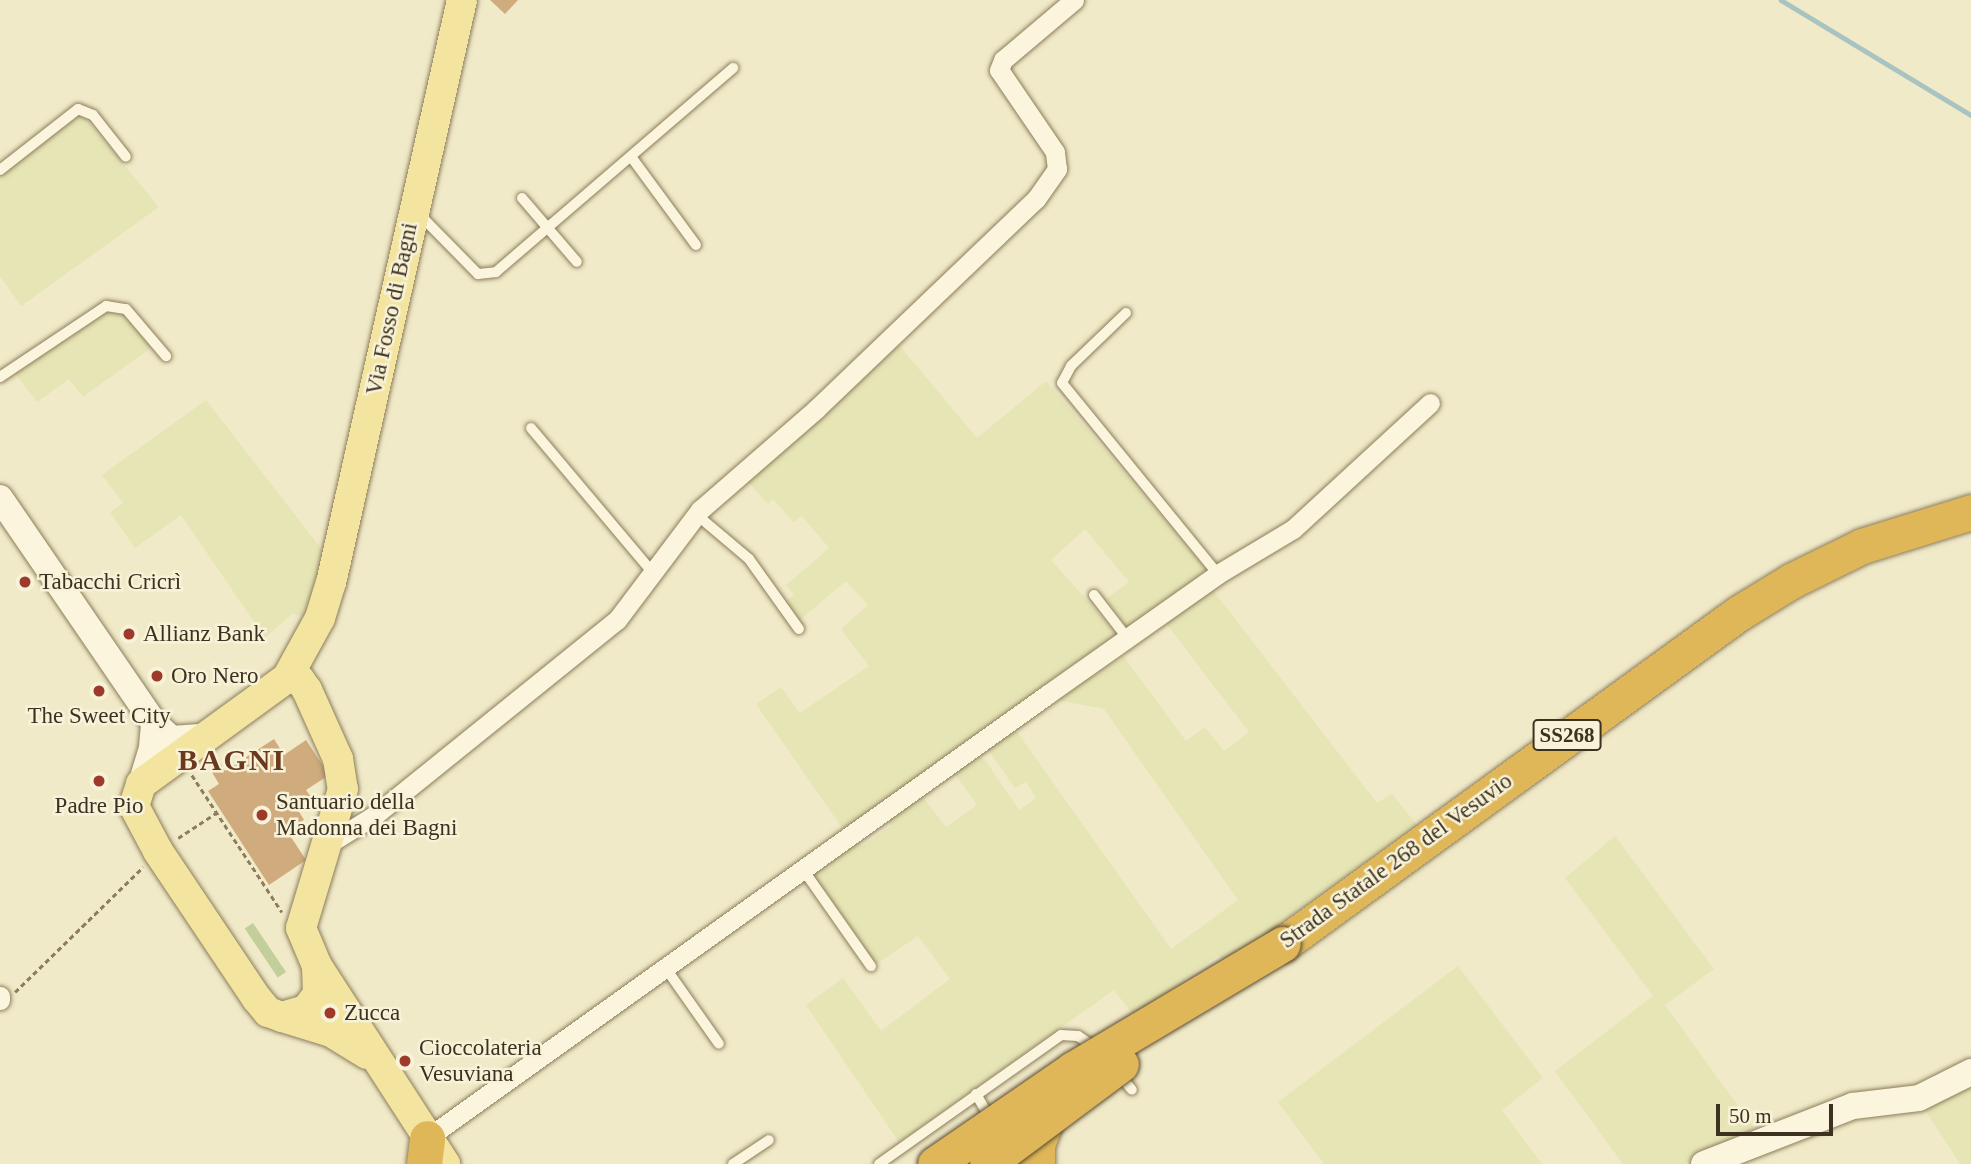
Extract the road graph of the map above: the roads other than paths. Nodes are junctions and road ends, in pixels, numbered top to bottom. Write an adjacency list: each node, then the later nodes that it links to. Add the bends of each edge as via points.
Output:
1 (462, 0): 8 (main road, Via Fosso di Bagni)
2 (1074, 0): 19 (street, via 1003,60 999,70 1055,152 1057,169 1052,180 816,409)
3 (733, 68): 5 (lane)
4 (126, 157): 6 (lane, via 93,116 78,108)
5 (632, 158): 9 (lane); 10 (lane)
6 (0, 170)
7 (522, 198): 9 (lane)
8 (413, 211): 9 (lane, via 429,222 469,267 488,275); 23 (main road, Via Fosso di Bagni)
9 (548, 229): 11 (lane)
10 (696, 245)
11 (578, 262)
12 (1126, 313): 21 (lane, via 1071,366 1062,383)
13 (166, 356): 14 (lane, via 126,309 106,306)
14 (0, 377)
15 (1430, 403): 21 (street, via 1293,529)
16 (530, 429): 20 (lane)
17 (0, 498): 27 (main road)
18 (1971, 512): 33 (highway, Strada Statale 268 del Vesuvio / SS268, via 1863,546 1791,581 1661,666)
19 (696, 514): 20 (street); 24 (lane, via 748,559)
20 (654, 574): 31 (street, via 617,620 375,815)
21 (1218, 575): 25 (street)
22 (1094, 595): 25 (lane)
23 (320, 618): 26 (main road, Via Fosso di Bagni); 28 (main road, Via Fosso di Bagni)
24 (799, 629)
25 (1128, 639): 32 (street)
26 (288, 678): 28 (main road, via 304,685); 29 (main road)
27 (154, 723): 29 (main road, via 172,738); 30 (main road)
28 (325, 732): 31 (main road, via 341,770 343,789)
29 (200, 737): 30 (main road)
30 (141, 784): 37 (main road, via 134,806 167,845 257,999 268,1012)
31 (328, 844): 34 (main road, via 301,928)
32 (802, 868): 35 (lane); 36 (street)
33 (1283, 944): 43 (highway, Strada Statale 268 del Vesuvio / SS268, bridge); 48 (highway, bridge, via 1063,1076)
34 (317, 966): 37 (main road, via 320,982 313,1004); 39 (main road)
35 (871, 966)
36 (667, 970): 38 (lane); 45 (street)
37 (282, 1017): 39 (main road, via 341,1037)
38 (719, 1044)
39 (377, 1062): 45 (main road)
40 (1971, 1072): 52 (main road, via 1919,1098 1853,1105)
41 (1132, 1090): 42 (lane, via 1091,1042 1061,1035)
42 (976, 1094): 47 (lane); 50 (lane)
43 (1046, 1120): 49 (highway, Strada Statale 268 del Vesuvio / SS268, bridge); 51 (highway, via 1037,1145)
44 (769, 1140): 46 (lane)
45 (432, 1155)
46 (733, 1164)
47 (878, 1164)
48 (935, 1164)
49 (987, 1164)
50 (1012, 1164)
51 (1037, 1164)
52 (1704, 1164)

